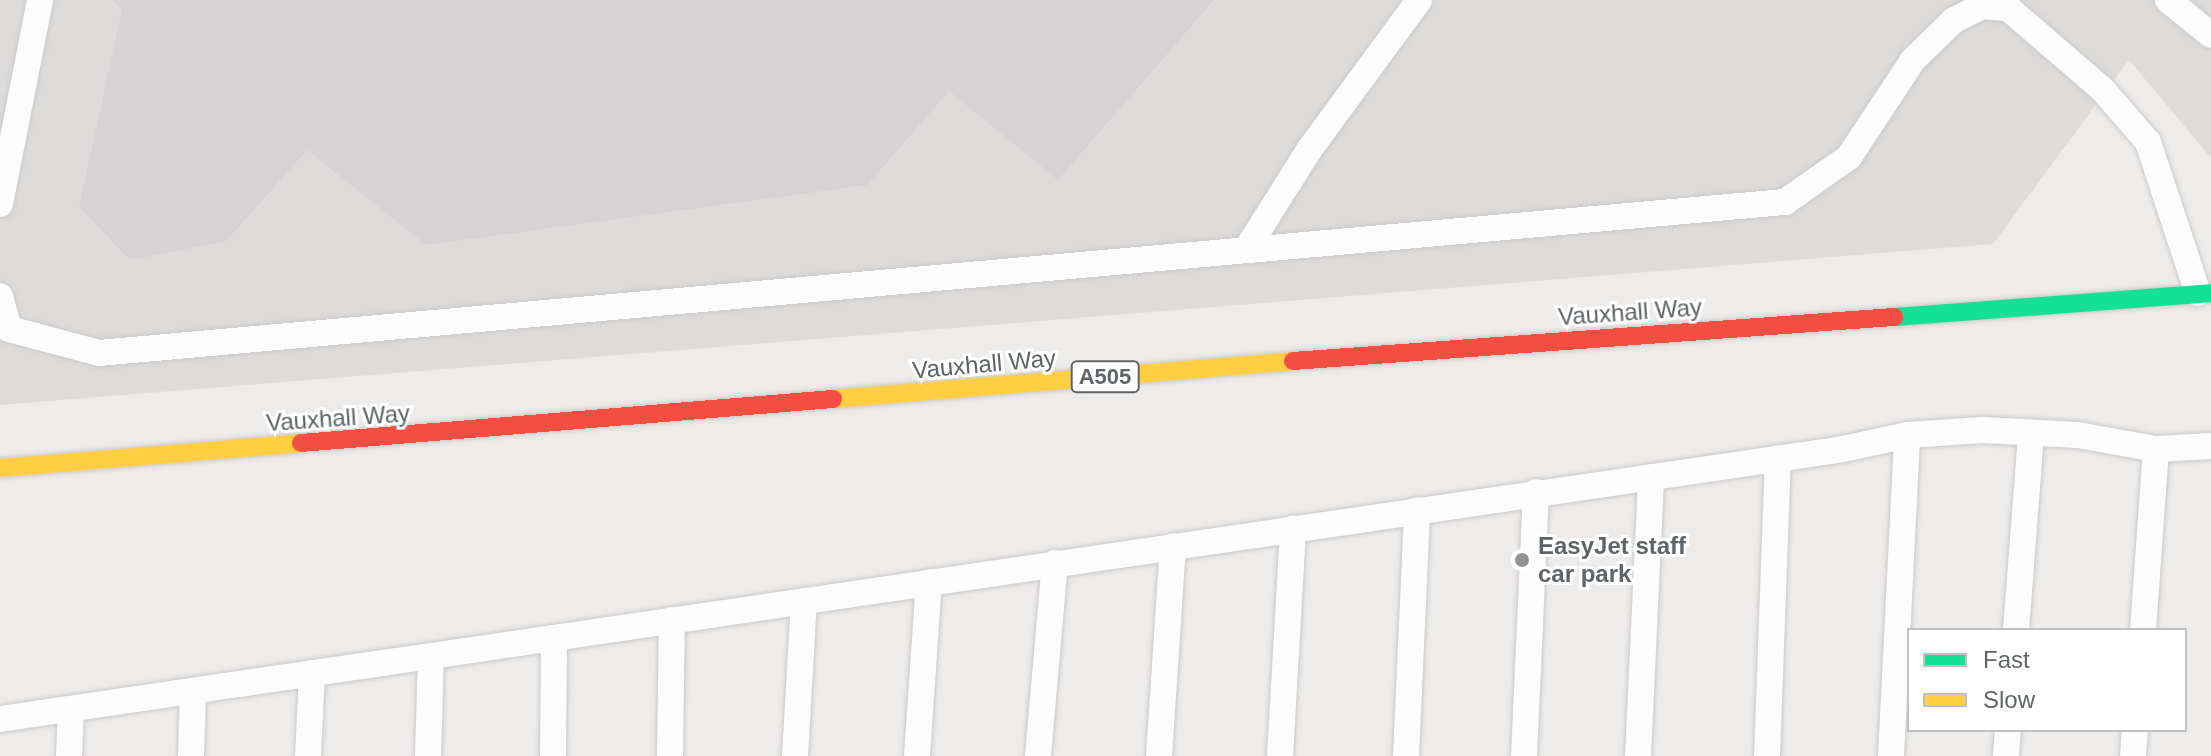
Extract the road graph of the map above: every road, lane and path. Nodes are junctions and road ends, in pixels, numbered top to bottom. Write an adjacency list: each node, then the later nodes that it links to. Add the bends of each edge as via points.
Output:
1 (40, 0): 5 (lane)
2 (1419, 0): 6 (lane, via 1309,150)
3 (2168, 0): 4 (lane)
4 (2211, 35)
5 (0, 204)
6 (1248, 247): 7 (lane, via 1785,202 1849,157 1913,60 1954,20 1983,6 2008,8 2103,90 2148,142); 8 (lane, via 99,353 9,329)
7 (2205, 293): 14 (main road, Vauxhall Way / A505, via 1283,362)
8 (0, 296)
9 (2031, 433): 10 (lane); 12 (lane); 24 (lane)
10 (1907, 435): 13 (lane); 49 (lane)
11 (2211, 446): 12 (lane)
12 (2156, 449): 25 (lane)
13 (1778, 458): 15 (lane); 48 (lane)
14 (0, 468)
15 (1651, 477): 16 (lane); 47 (lane)
16 (1536, 492): 17 (lane); 46 (lane)
17 (1417, 510): 18 (lane); 45 (lane)
18 (1293, 528): 19 (lane); 44 (lane)
19 (1173, 546): 20 (lane); 43 (lane)
20 (1055, 563): 21 (lane); 42 (lane)
21 (929, 582): 22 (lane); 41 (lane)
22 (804, 601): 23 (lane); 40 (lane)
23 (672, 620): 26 (lane); 39 (lane)
24 (2016, 628)
25 (2143, 628)
26 (554, 638): 27 (lane); 38 (lane)
27 (431, 656): 28 (lane); 37 (lane)
28 (312, 673): 29 (lane); 36 (lane)
29 (193, 691): 30 (lane); 35 (lane)
30 (71, 709): 31 (lane); 34 (lane)
31 (0, 719)
32 (2008, 732): 50 (lane)
33 (2135, 732): 51 (lane)
34 (69, 756)
35 (191, 756)
36 (308, 756)
37 (428, 756)
38 (553, 756)
39 (670, 756)
40 (795, 756)
41 (917, 756)
42 (1038, 756)
43 (1159, 756)
44 (1280, 756)
45 (1406, 756)
46 (1524, 756)
47 (1638, 756)
48 (1767, 756)
49 (1891, 756)
50 (2006, 756)
51 (2133, 756)

